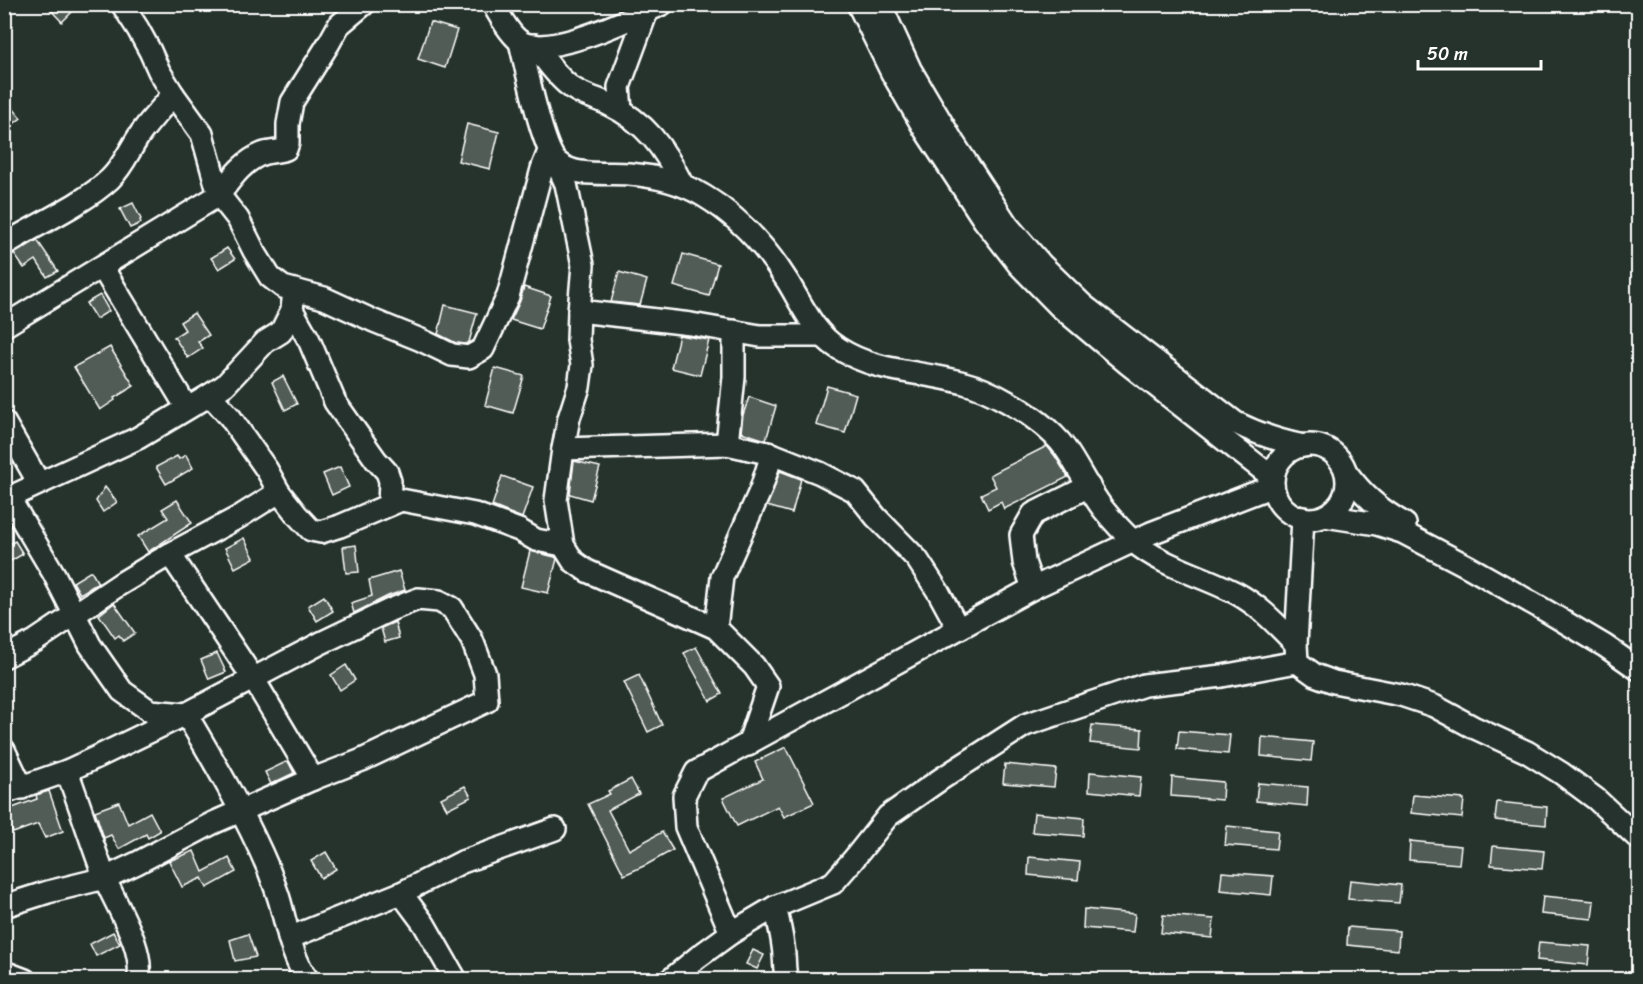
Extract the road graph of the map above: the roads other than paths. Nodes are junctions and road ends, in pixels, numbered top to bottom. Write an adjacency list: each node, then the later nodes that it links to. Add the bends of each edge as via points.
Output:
1 (122, 4): 8 (street)
2 (364, 4): 12 (street, via 339,25 292,102 286,149 252,159)
3 (494, 4): 7 (street, via 502,22)
4 (858, 4): 28 (street, via 925,130 984,220 1019,265 1059,306)
5 (880, 4): 24 (street, via 910,69 953,141 1008,226 1041,264 1083,305 1236,423 1258,434)
6 (652, 7): 7 (street, via 582,38 549,46); 9 (street, via 619,87)
7 (527, 43): 9 (street, via 566,84); 10 (street, via 541,125)
8 (173, 94): 12 (street, via 202,134); 13 (street, via 111,178)
9 (621, 110): 11 (street, via 654,137)
10 (552, 156): 11 (street, via 577,171 647,176); 15 (street, via 542,169 508,296 483,349 470,357 452,355 324,298); 16 (street, via 566,183 583,265)
11 (682, 184): 19 (street, via 744,225 764,247)
12 (219, 195): 14 (street); 15 (street, via 238,219 270,277)
13 (4, 245)
14 (102, 267): 17 (street); 21 (street)
15 (293, 301): 20 (street, via 281,332 265,342 225,385); 33 (street, via 335,402 387,472)
16 (579, 311): 18 (street); 25 (street, via 582,365)
17 (4, 326)
18 (734, 331): 19 (street, via 760,336); 23 (street)
19 (822, 336): 30 (street, via 839,349 874,365 963,382 1012,403 1064,446)
20 (210, 395): 21 (street); 31 (street, via 230,417)
21 (187, 408): 29 (street, via 138,438)
22 (4, 422): 29 (street)
23 (727, 444): 25 (street); 26 (street)
24 (1304, 446): 27 (street, via 1330,451); 28 (street, via 1289,452 1278,463)
25 (562, 449): 37 (street, via 556,500)
26 (771, 454): 41 (street, via 761,489 722,577); 42 (street, via 855,491 917,559)
27 (1346, 472): 34 (street, via 1344,498); 44 (street, via 1383,511 1531,589)
28 (1273, 482): 35 (street, via 1282,506); 36 (street)
29 (39, 483): 32 (street)
30 (1089, 486): 36 (street); 39 (street, via 1033,514 1021,535 1024,562)
31 (279, 492): 33 (street, via 311,530 321,532); 38 (street)
32 (7, 499): 40 (street)
33 (389, 505): 37 (street, via 401,500 475,514 536,540)
34 (1325, 516): 35 (street); 46 (street, via 1402,532 1548,612)
35 (1303, 518): 43 (street)
36 (1133, 541): 39 (street); 43 (street, via 1149,554 1238,593 1262,610)
37 (563, 545): 41 (street, via 573,561 587,571)
38 (170, 554): 40 (street); 47 (street)
39 (1033, 588): 42 (street)
40 (75, 615): 45 (street); 48 (street, via 90,645 122,691 150,711)
41 (716, 628): 49 (street, via 768,686)
42 (958, 628): 49 (street)
43 (1296, 653): 56 (street, via 1315,675 1434,706 1527,752 1596,799); 60 (street, via 1222,676 1144,685 1025,726 888,816 833,883)
44 (1638, 655)
45 (4, 657)
46 (1638, 669)
47 (253, 678): 48 (street); 52 (street); 52 (street, via 418,599 439,601 452,608 472,640 485,674 488,701)
48 (186, 714): 51 (street); 54 (street)
49 (748, 745): 61 (street, via 696,772 684,796 686,827)
50 (4, 750): 53 (street)
51 (67, 771): 53 (street); 57 (street)
52 (313, 780): 54 (street)
53 (13, 790)
54 (240, 812): 57 (street); 62 (street, via 268,868)
55 (555, 829): 58 (street, via 462,862)
56 (1638, 838)
57 (105, 878): 59 (street); 66 (street, via 139,958)
58 (401, 893): 62 (street); 67 (street)
59 (4, 906)
60 (775, 907): 61 (street); 69 (street)
61 (730, 933): 68 (street)
62 (290, 938): 64 (street)
63 (4, 972): 65 (street)
64 (300, 977)
65 (25, 980)
66 (138, 980)
67 (456, 980)
68 (670, 980)
69 (787, 980)

